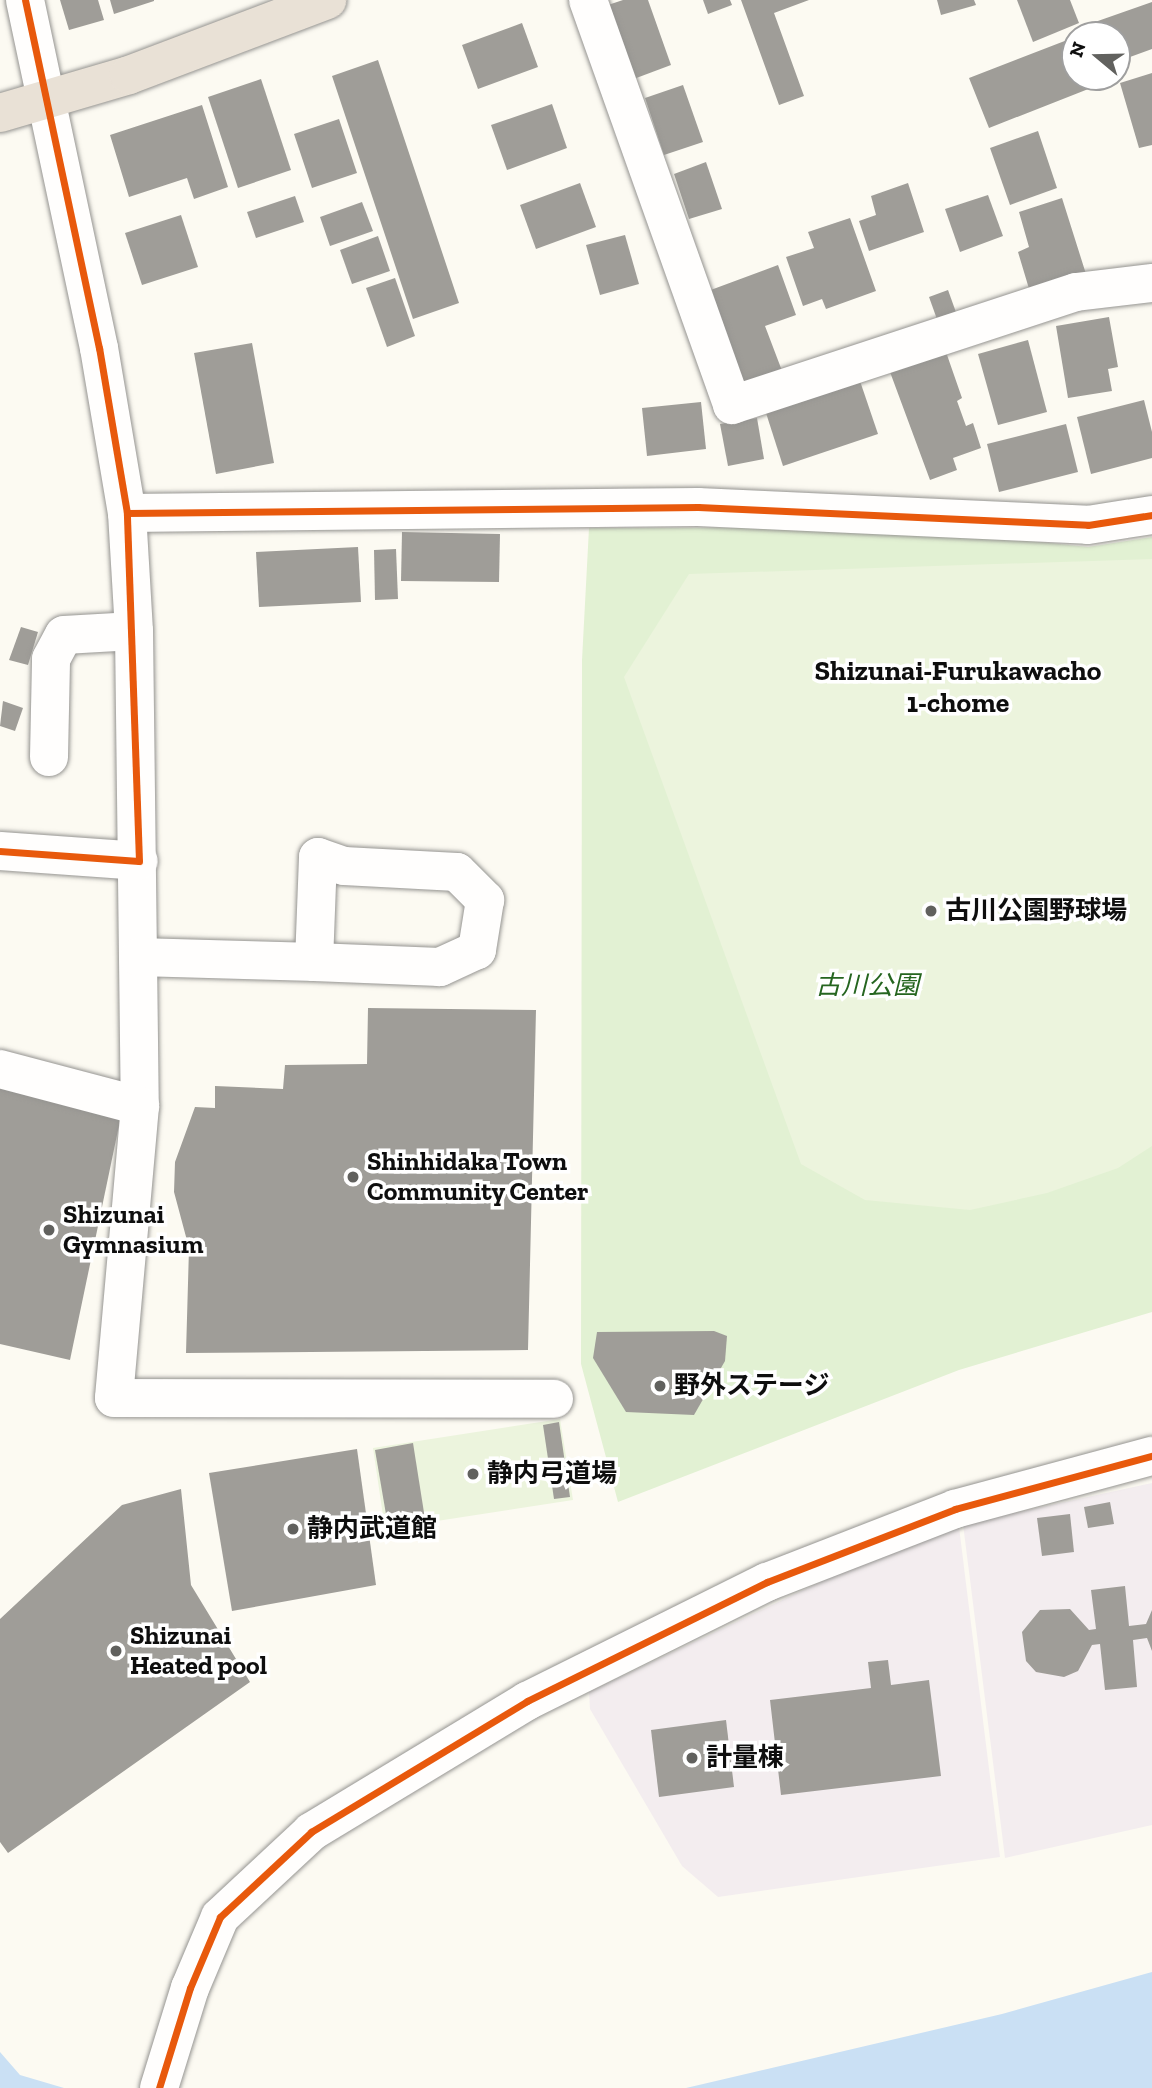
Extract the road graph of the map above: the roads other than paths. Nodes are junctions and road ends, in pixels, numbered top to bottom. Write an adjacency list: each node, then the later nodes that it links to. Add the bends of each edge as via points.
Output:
1 (25, 0): 4 (street)
2 (327, 0): 4 (highway, via 130,75)
3 (588, 0): 6 (street, via 732,405 1076,292)
4 (47, 99): 5 (highway); 7 (street, via 99,348)
5 (0, 113)
6 (1143, 279)
7 (127, 513): 8 (street, via 698,507 1088,525); 9 (street)
8 (1152, 515)
9 (134, 631): 10 (street, via 64,635 51,659); 12 (street)
10 (49, 757)
11 (0, 851): 12 (street)
12 (139, 861): 13 (street)
13 (139, 957): 14 (street); 16 (street)
14 (314, 962): 14 (street, via 318,857 344,866 457,872 485,900 477,950 440,967)
15 (0, 1069): 16 (street)
16 (140, 1106): 17 (street, via 114,1398)
17 (554, 1399)
18 (1152, 1456): 19 (street, via 955,1509 766,1582 527,1701 311,1832 220,1917 190,1987)
19 (159, 2083)

